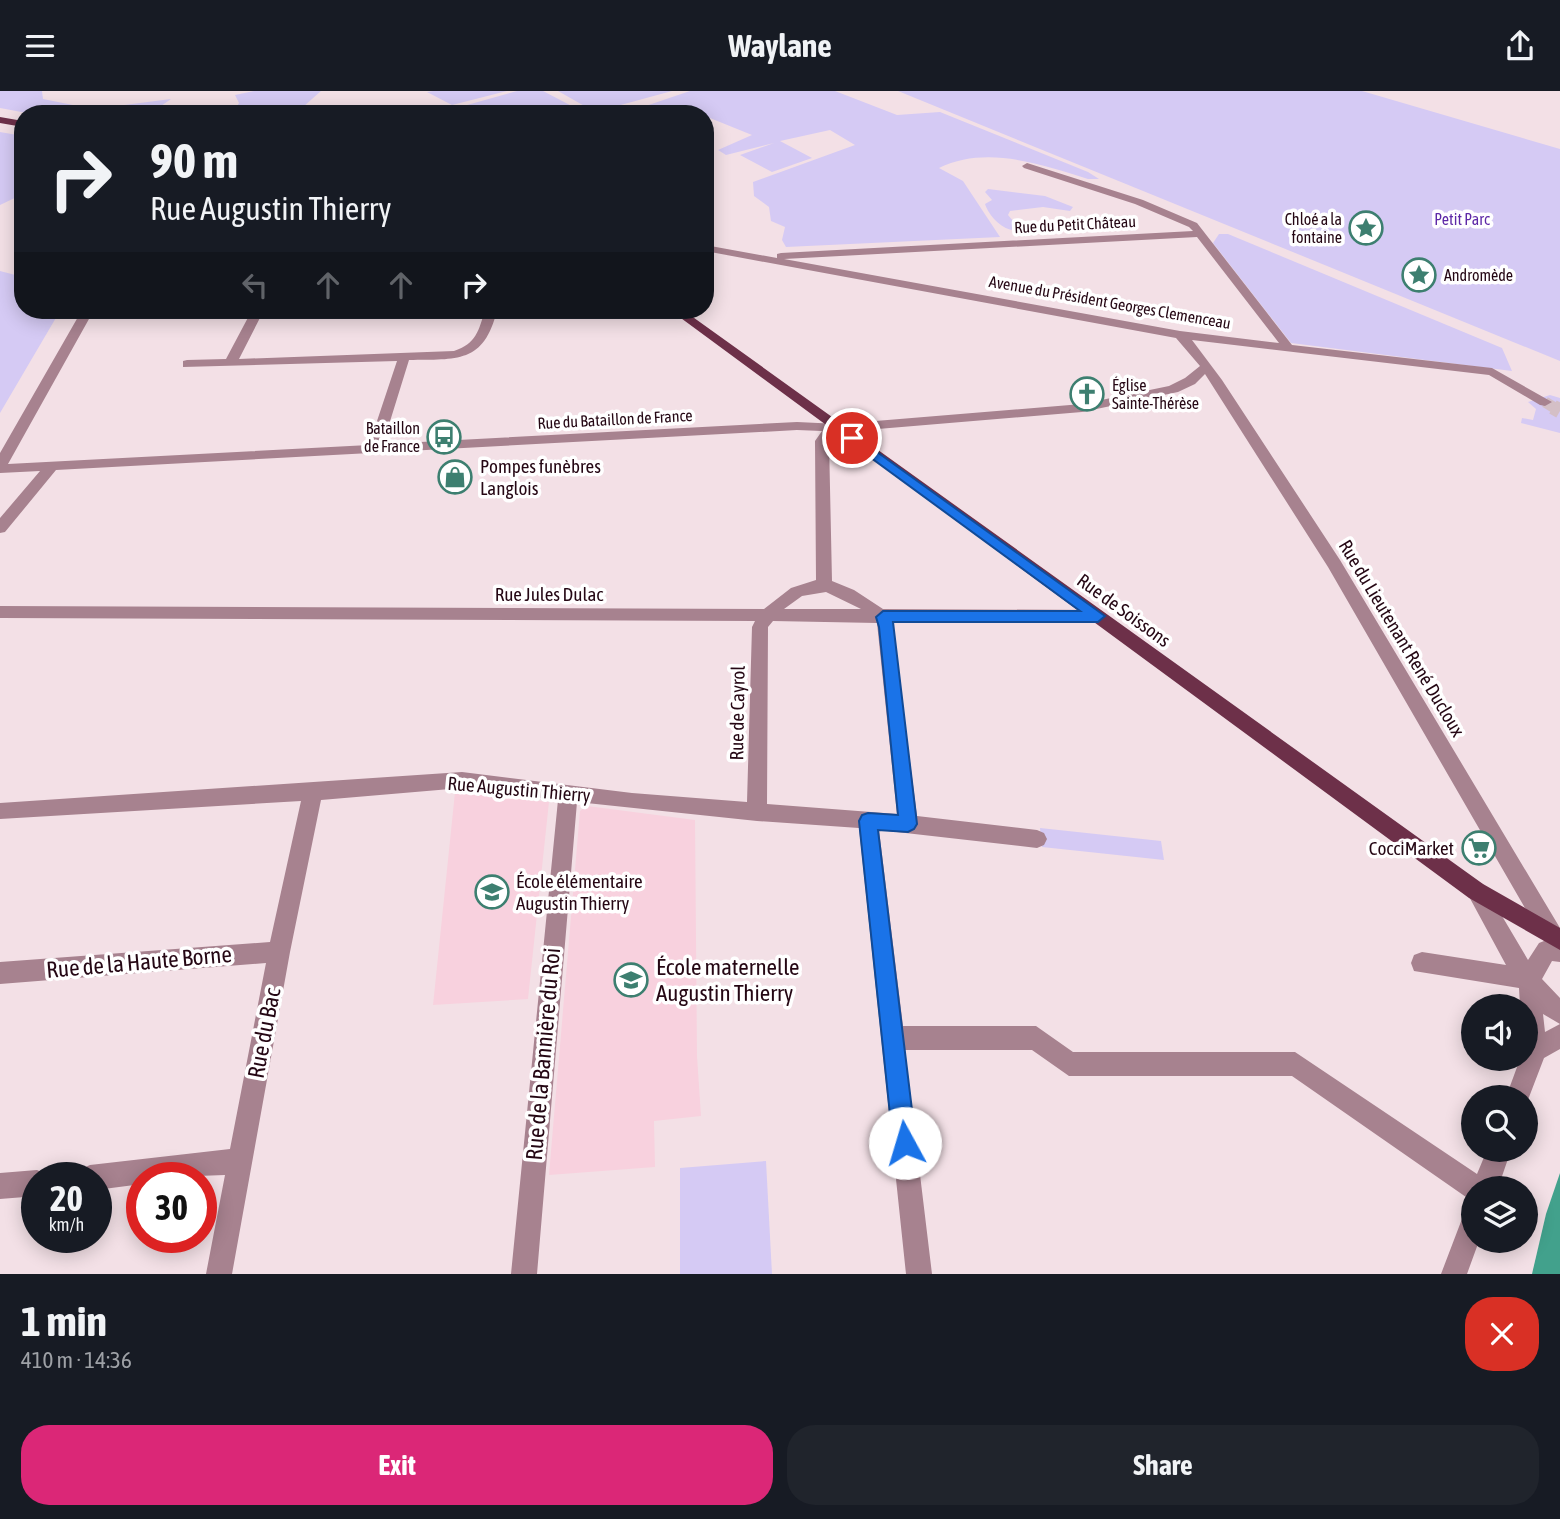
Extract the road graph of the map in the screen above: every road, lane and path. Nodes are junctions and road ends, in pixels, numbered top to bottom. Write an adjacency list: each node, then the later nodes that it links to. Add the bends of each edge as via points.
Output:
1 (1027, 166): 2 (street, Rue du Petit Château, via 1183,218)
2 (1201, 234): 4 (street, Rue du Petit Château); 10 (street)
3 (714, 250): 4 (street, Avenue du Président Georges Clemenceau)
4 (762, 258): 9 (street, Avenue du Président Georges Clemenceau)
5 (83, 319): 18 (street)
6 (253, 319): 12 (street)
7 (488, 319): 11 (street, via 482,341 472,350)
8 (688, 319): 16 (main road, Rue de Soissons)
9 (1180, 335): 10 (street, Avenue du Président Georges Clemenceau); 14 (street, Rue du Lieutenant René Ducloux)
10 (1287, 348): 15 (street, Avenue du Président Georges Clemenceau, via 1492,372)
11 (404, 357): 12 (street); 17 (street)
12 (230, 363): 13 (street)
13 (187, 364)
14 (1205, 367): 16 (street, Rue du Bataillon de France, via 1173,389 1082,408); 34 (street, Rue du Lieutenant René Ducloux, via 1334,564)
15 (1545, 402)
16 (839, 428): 17 (street, Rue du Bataillon de France, via 797,426); 21 (street, via 822,441); 24 (main road, Rue de Soissons)
17 (375, 448): 19 (street, Rue du Bataillon de France)
18 (5, 465): 19 (street, Rue du Bataillon de France)
19 (53, 465): 20 (street)
20 (0, 528)
21 (824, 585): 23 (street, via 789,596); 25 (street, via 844,591)
22 (0, 612): 23 (street, Rue Jules Dulac)
23 (765, 616): 25 (street, Rue Jules Dulac); 29 (street, Rue de Cayrol, via 760,627)
24 (1098, 616): 25 (street, Rue Jules Dulac); 33 (main road, Rue de Soissons)
25 (883, 617): 31 (street)
26 (313, 792): 27 (street, Rue Augustin Thierry, via 462,780); 28 (street, Rue Augustin Thierry); 35 (street, Rue du Bac)
27 (570, 793): 29 (street, Rue Augustin Thierry); 51 (street, Rue de la Bannière du Roi)
28 (0, 811)
29 (757, 813): 30 (street, Rue Augustin Thierry)
30 (868, 821): 31 (street, Rue Augustin Thierry); 42 (street)
31 (908, 824): 32 (street, Rue Augustin Thierry)
32 (1037, 839)
33 (1476, 891): 34 (main road, Rue de Soissons); 38 (street)
34 (1558, 943): 38 (street, via 1547,950)
35 (279, 952): 37 (street, Rue de la Haute Borne); 44 (street, Rue du Bac)
36 (1422, 963): 38 (street)
37 (0, 972)
38 (1529, 979): 39 (street); 40 (street, via 1545,1002)
39 (1530, 994)
40 (1560, 1013)
41 (1560, 1036): 43 (street)
42 (893, 1038): 46 (street, via 1035,1038 1069,1064 1295,1064); 52 (street)
43 (1538, 1048)
44 (239, 1162): 45 (street); 50 (street, Rue du Bac)
45 (112, 1175)
46 (1461, 1178)
47 (21, 1184): 48 (street)
48 (0, 1186)
49 (1462, 1253): 53 (street)
50 (219, 1274)
51 (524, 1274)
52 (919, 1274)
53 (1454, 1274)

